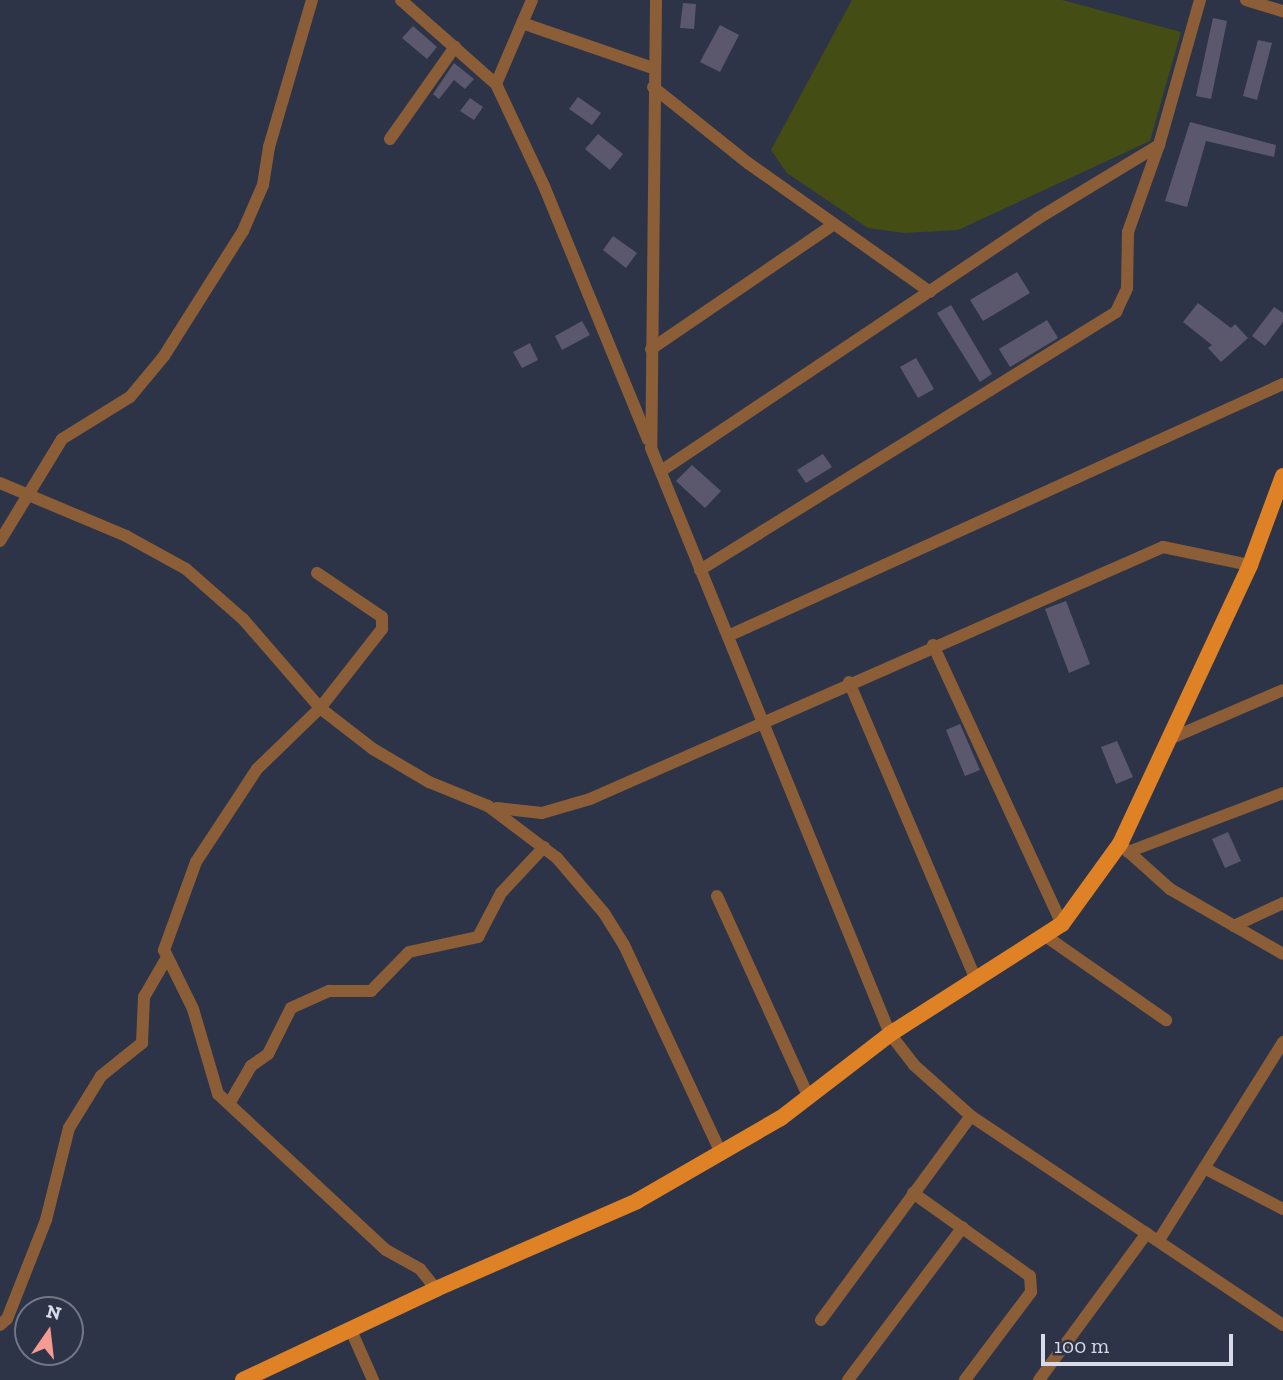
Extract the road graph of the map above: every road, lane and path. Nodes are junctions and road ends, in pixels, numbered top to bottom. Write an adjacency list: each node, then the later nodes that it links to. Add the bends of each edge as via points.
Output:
1 (312, 0): 23 (street, via 268,147 263,185 243,231 138,388 114,409 62,439)
2 (401, 0): 9 (street)
3 (532, 0): 8 (street)
4 (656, 0): 10 (street)
5 (1200, 0): 14 (street)
6 (1256, 1): 7 (street)
7 (1283, 11)
8 (522, 23): 10 (street); 11 (street)
9 (454, 47): 11 (street); 13 (street)
10 (653, 68): 12 (street)
11 (496, 84): 19 (street, via 544,186)
12 (653, 86): 15 (street); 17 (street)
13 (390, 139)
14 (1159, 145): 16 (street, via 1037,219); 26 (street, via 1128,232 1127,289 1116,312)
15 (833, 225): 16 (street); 17 (street)
16 (930, 292): 20 (street)
17 (651, 349): 19 (street)
18 (1283, 384): 28 (street)
19 (652, 448): 20 (street)
20 (661, 471): 26 (street)
21 (1283, 476): 25 (main road)
22 (0, 483): 23 (street)
23 (31, 494): 24 (street); 32 (street, via 127,536 186,569 243,619)
24 (0, 541)
25 (1250, 565): 29 (street, via 1163,547); 34 (main road)
26 (700, 570): 28 (street)
27 (317, 573): 32 (street, via 385,622)
28 (728, 636): 33 (street)
29 (933, 645): 30 (street); 41 (street)
30 (849, 682): 33 (street); 46 (street)
31 (1283, 690): 34 (street)
32 (320, 708): 36 (street, via 407,770); 45 (street, via 257,769 196,862 165,944)
33 (761, 721): 36 (street, via 562,809 529,814); 48 (street)
34 (1167, 740): 38 (main road)
35 (1283, 793): 38 (street)
36 (488, 806): 37 (street)
37 (544, 847): 51 (street, via 501,893 478,937 410,952 371,991 328,991 291,1008 268,1054 251,1066); 53 (street, via 584,887 624,945)
38 (1124, 848): 41 (main road); 42 (street, via 1170,889)
39 (717, 896): 50 (street)
40 (1283, 903): 42 (street)
41 (1062, 924): 43 (main road)
42 (1234, 926): 44 (street)
43 (1044, 935): 46 (main road); 47 (street)
44 (1283, 954)
45 (166, 959): 51 (street, via 193,1009 211,1082); 62 (street, via 144,997 142,1043 101,1076 69,1128 46,1220 7,1319)
46 (976, 980): 48 (main road)
47 (1166, 1020)
48 (890, 1034): 50 (main road); 52 (street, via 914,1065)
49 (1283, 1042): 54 (street)
50 (809, 1098): 53 (main road)
51 (229, 1104): 59 (street, via 386,1250 420,1269)
52 (971, 1116): 55 (street); 58 (street)
53 (720, 1151): 59 (main road, via 637,1201)
54 (1204, 1168): 56 (street); 58 (street)
55 (913, 1193): 57 (street); 60 (street)
56 (1283, 1209)
57 (963, 1227): 66 (street); 67 (street, via 1030,1276 1032,1283 1031,1292)
58 (1153, 1237): 61 (street); 68 (street)
59 (436, 1289): 63 (main road)
60 (821, 1320)
61 (1281, 1323)
62 (0, 1325)
63 (350, 1328): 64 (main road); 65 (street)
64 (243, 1380)
65 (373, 1380)
66 (848, 1380)
67 (965, 1380)
68 (1039, 1380)

